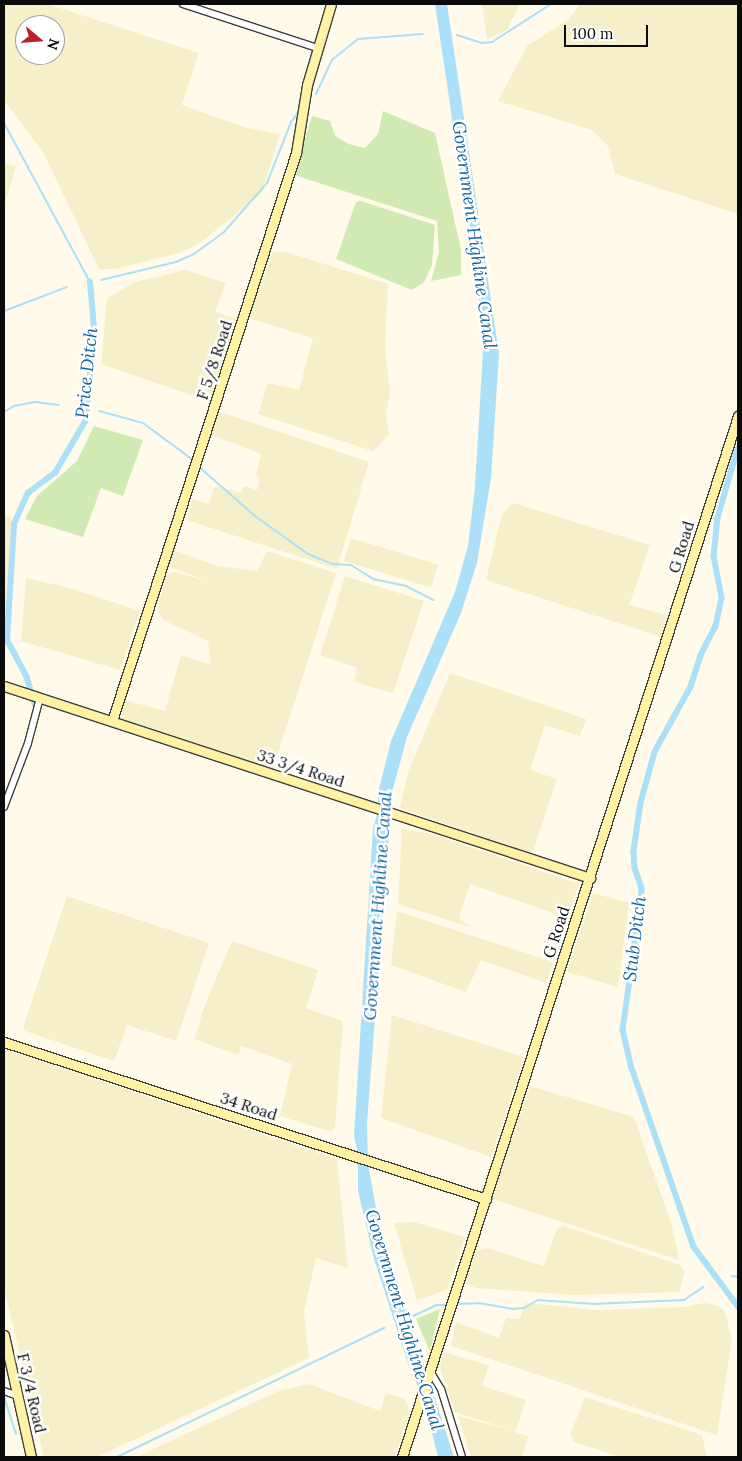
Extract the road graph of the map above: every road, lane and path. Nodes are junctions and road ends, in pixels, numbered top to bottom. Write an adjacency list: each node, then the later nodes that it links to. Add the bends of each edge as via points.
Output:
1 (183, 4): 3 (street)
2 (331, 4): 3 (street, F 5/8 Road)
3 (318, 48): 7 (street, F 5/8 Road, via 307,85 296,153)
4 (738, 416): 9 (street, G Road)
5 (4, 686): 6 (street, 33 3/4 Road)
6 (40, 698): 7 (street, 33 3/4 Road); 8 (street, via 28,743)
7 (112, 721): 9 (street, 33 3/4 Road)
8 (4, 807)
9 (590, 878): 11 (street, G Road)
10 (4, 1042): 11 (street, 34 Road)
11 (486, 1199): 13 (street, G Road)
12 (4, 1335): 15 (street, F 3/4 Road)
13 (429, 1375): 17 (street, G Road); 18 (street, via 441,1389)
14 (4, 1391): 15 (street)
15 (18, 1396): 16 (street, F 3/4 Road)
16 (32, 1457)
17 (402, 1457)
18 (462, 1457)

